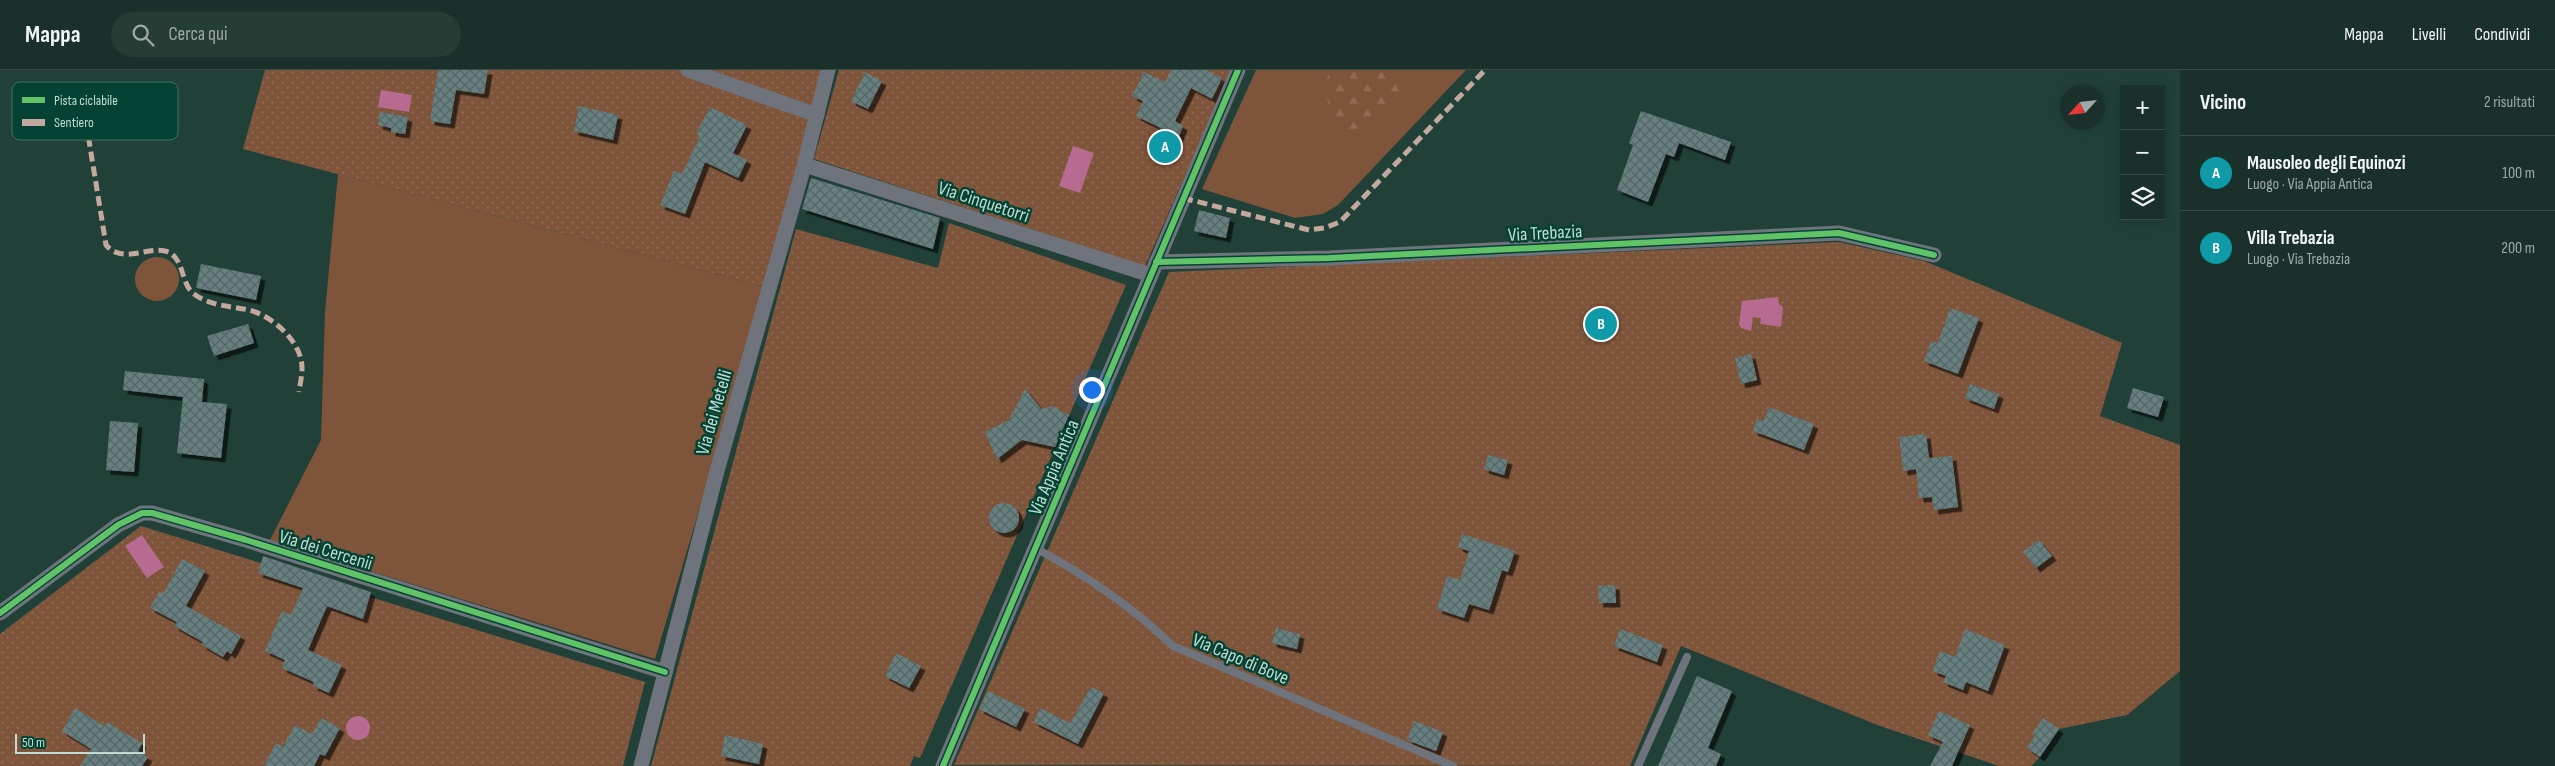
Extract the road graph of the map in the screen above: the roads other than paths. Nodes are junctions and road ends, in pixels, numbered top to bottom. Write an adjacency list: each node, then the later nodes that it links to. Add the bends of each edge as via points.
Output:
1 (688, 70): 4 (street)
2 (828, 70): 4 (street, Via dei Metelli)
3 (1238, 70): 7 (street, Via Appia Antica)
4 (816, 115): 5 (street, Via dei Metelli)
5 (805, 165): 7 (street, Via Cinquetorri); 11 (street, Via dei Metelli, via 717,470)
6 (1934, 254): 7 (street, Via Trebazia, via 1839,233)
7 (1153, 269): 8 (street, Via Appia Antica)
8 (1035, 548): 13 (street, Via Appia Antica); 14 (lane, Via Capo di Bove, via 1099,585 1144,618 1173,646)
9 (0, 613): 11 (street, Via dei Cercenii, via 118,525 142,513 152,513)
10 (1686, 657): 15 (lane)
11 (665, 672): 12 (street, Via dei Metelli)
12 (641, 766)
13 (943, 766)
14 (1454, 766)
15 (1638, 766)

